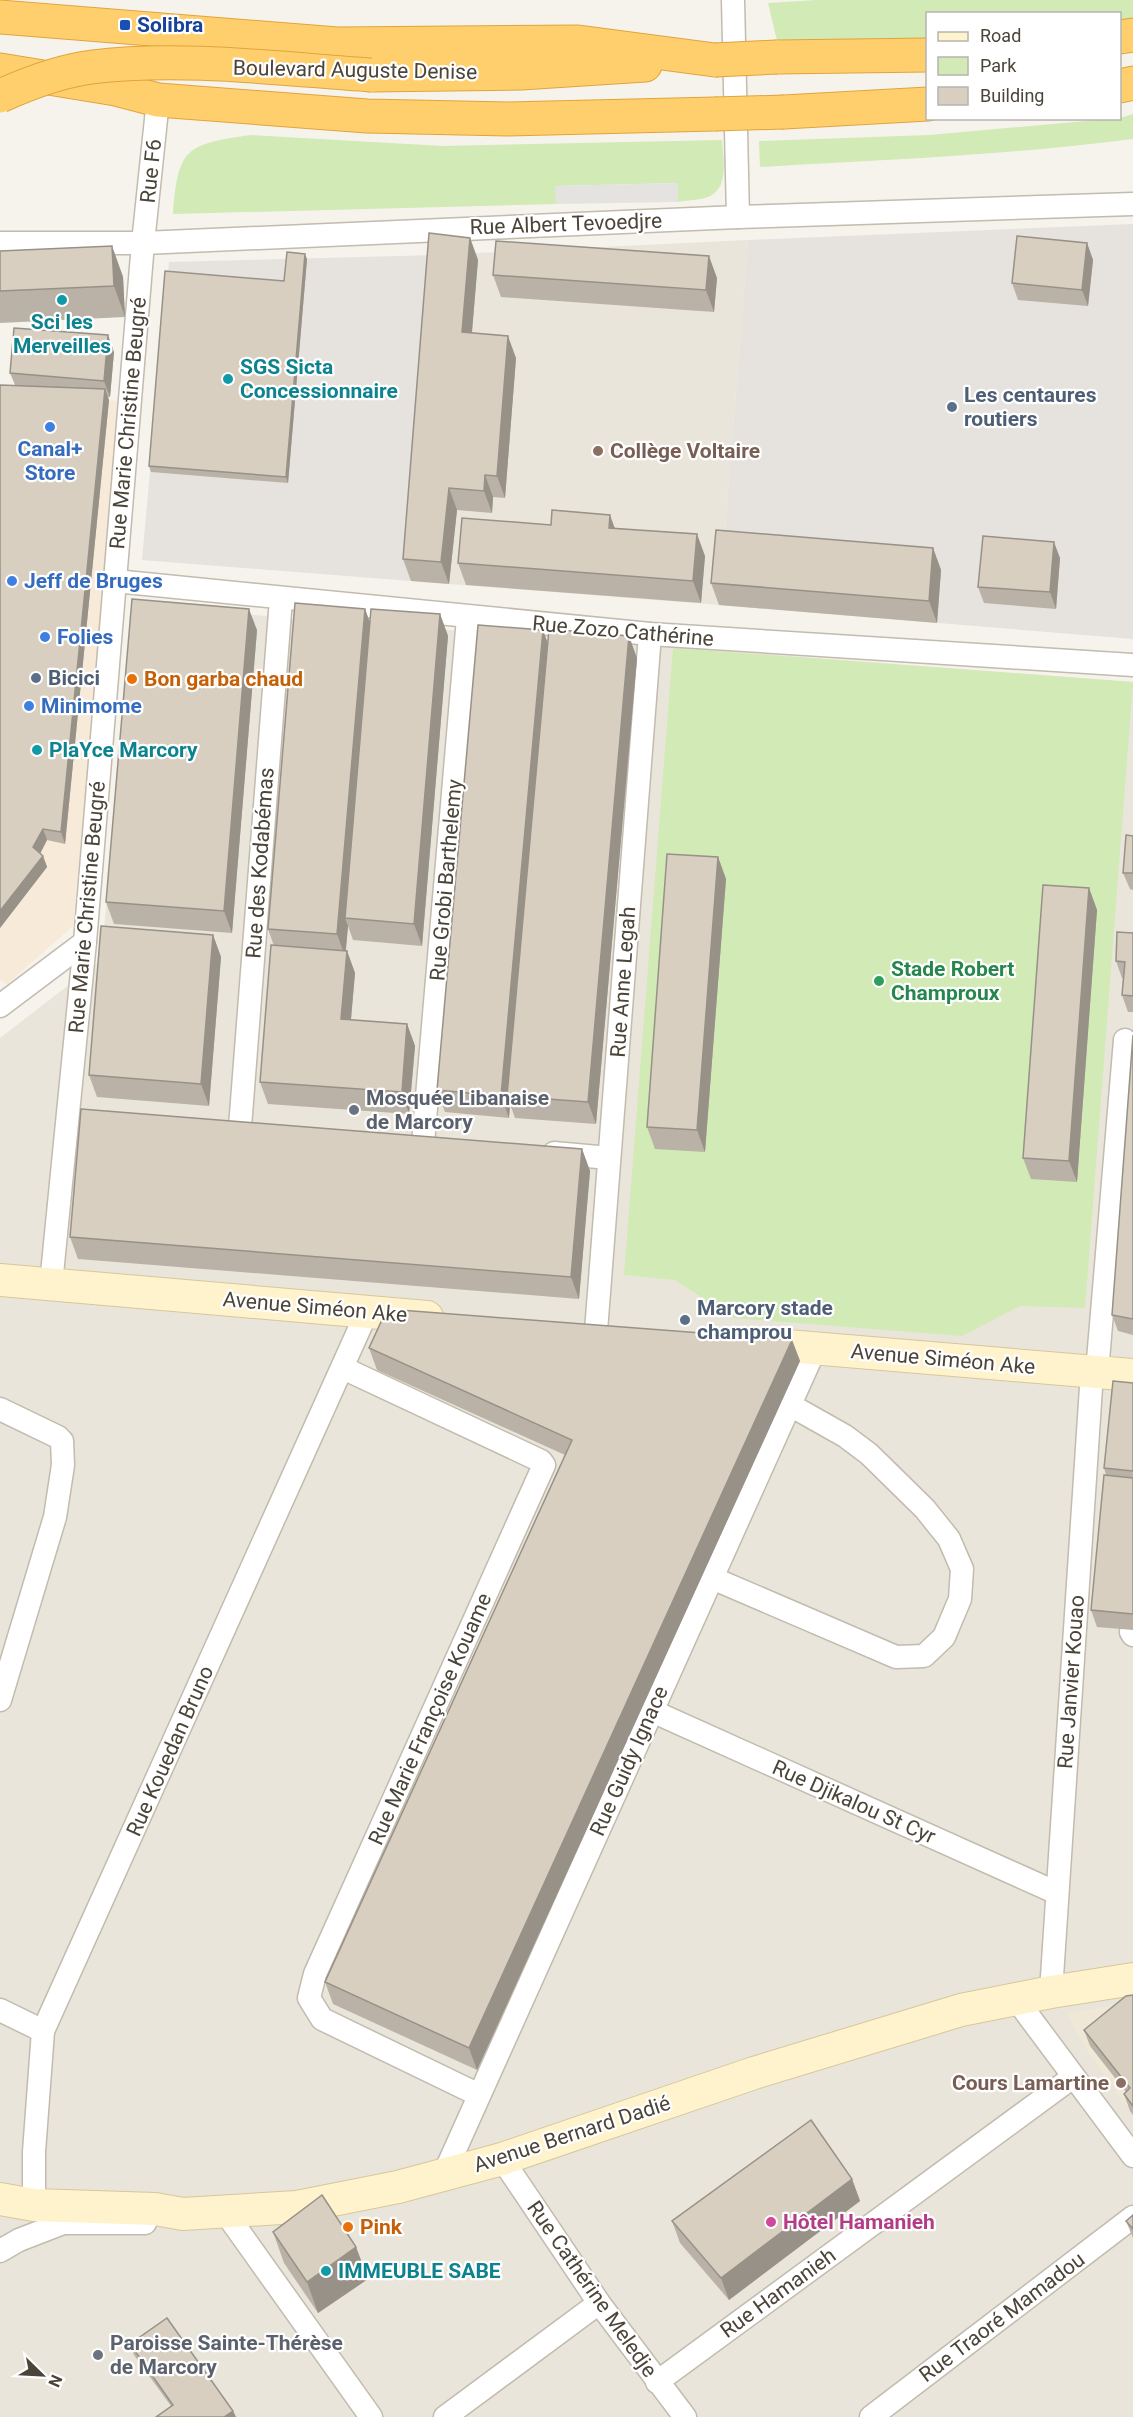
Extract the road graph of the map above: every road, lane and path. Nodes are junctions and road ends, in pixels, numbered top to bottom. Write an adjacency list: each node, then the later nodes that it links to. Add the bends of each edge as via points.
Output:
1 (733, 0): 10 (street)
2 (3, 16): 4 (highway, Boulevard Auguste Denise, via 337,44 578,42)
3 (926, 55): 4 (highway, Boulevard Auguste Denise, bridge)
4 (715, 60): 6 (highway, Boulevard Auguste Denise, bridge, via 521,73 372,75 143,63 89,68 33,82)
5 (0, 70): 7 (highway)
6 (0, 96)
7 (159, 100): 8 (highway, bridge, via 379,117 508,119); 12 (street, Rue F6)
8 (926, 105)
9 (1133, 204): 10 (street, Rue Albert Tevoedjre)
10 (738, 217): 12 (street, Rue Albert Tevoedjre)
11 (0, 243): 12 (street, Rue Albert Tevoedjre)
12 (143, 243): 13 (street, Rue Marie Christine Beugré)
13 (115, 581): 14 (street, Rue Zozo Cathérine); 18 (street, Rue Marie Christine Beugré)
14 (281, 600): 15 (street, Rue Zozo Cathérine); 24 (street, Rue des Kodabémas)
15 (468, 618): 16 (street, Rue Zozo Cathérine); 27 (street, Rue Grobi Barthelemy)
16 (650, 634): 17 (street, Rue Zozo Cathérine); 30 (street, Rue Anne Legah)
17 (1133, 665)
18 (85, 942): 19 (street); 21 (street, Rue Marie Christine Beugré)
19 (0, 1006)
20 (1125, 1040): 40 (street, Rue Janvier Kouao)
21 (68, 1116): 22 (street); 32 (street, Rue Marie Christine Beugré)
22 (91, 1117)
23 (217, 1126): 24 (street)
24 (240, 1128): 25 (street)
25 (263, 1129)
26 (400, 1141): 27 (street)
27 (423, 1143): 28 (street)
28 (447, 1144)
29 (528, 1151): 30 (street)
30 (609, 1158): 35 (street, Rue Anne Legah)
31 (0, 1280): 32 (street, Avenue Siméon Ake)
32 (51, 1284): 33 (street, Avenue Siméon Ake)
33 (367, 1312): 34 (street, Avenue Siméon Ake); 39 (street, Rue Kouedan Bruno)
34 (459, 1319)
35 (584, 1330): 36 (street)
36 (627, 1333)
37 (720, 1341): 38 (street, Avenue Siméon Ake)
38 (815, 1348): 40 (street, Avenue Siméon Ake); 42 (street, Rue Guidy Ignace)
39 (343, 1368): 52 (street, Rue Kouedan Bruno); 54 (street, Rue Marie Françoise Kouame, via 544,1465 315,1974 309,1998 322,2019)
40 (1094, 1372): 41 (street, Avenue Siméon Ake); 47 (street, Rue Janvier Kouao)
41 (1133, 1375)
42 (790, 1405): 44 (street, Rue Guidy Ignace); 44 (street, via 845,1436 868,1454 950,1539 962,1569 960,1599 944,1637 924,1656 896,1658)
43 (0, 1409): 45 (street, via 58,1437 62,1441 63,1466 55,1517)
44 (712, 1578): 46 (street, Rue Guidy Ignace)
45 (0, 1700)
46 (652, 1711): 47 (street, Rue Djikalou St Cyr); 54 (street, Rue Guidy Ignace)
47 (1057, 1893): 49 (street, Rue Janvier Kouao)
48 (1133, 1979): 49 (street, Avenue Bernard Dadié)
49 (1051, 1992): 50 (street, Avenue Bernard Dadié)
50 (1016, 2000): 53 (street); 56 (street, Avenue Bernard Dadié, via 962,2010 754,2073)
51 (0, 2010): 52 (street)
52 (43, 2031): 59 (street, Rue Kouedan Bruno)
53 (1074, 2077): 55 (street); 65 (street, Rue Hamanieh)
54 (479, 2095): 57 (street, Rue Guidy Ignace)
55 (1133, 2156)
56 (502, 2159): 57 (street, Avenue Bernard Dadié); 64 (street, Rue Cathérine Meledje)
57 (444, 2174): 60 (street, Avenue Bernard Dadié, via 297,2208)
58 (0, 2199): 59 (street, Avenue Bernard Dadié)
59 (34, 2205): 61 (street, Avenue Bernard Dadié, via 155,2209)
60 (225, 2212): 61 (street, Avenue Bernard Dadié); 66 (street)
61 (183, 2214): 63 (street, via 152,2223 63,2223)
62 (1133, 2217): 69 (street, Rue Traoré Mamadou)
63 (0, 2251)
64 (599, 2303): 65 (street, Rue Cathérine Meledje); 67 (street)
65 (657, 2382): 68 (street, Rue Cathérine Meledje)
66 (371, 2417)
67 (445, 2417)
68 (685, 2417)
69 (871, 2417)

